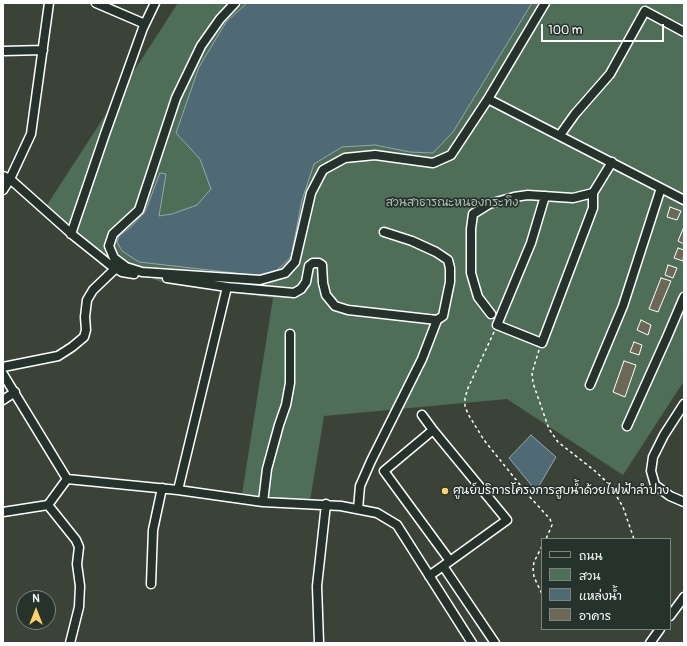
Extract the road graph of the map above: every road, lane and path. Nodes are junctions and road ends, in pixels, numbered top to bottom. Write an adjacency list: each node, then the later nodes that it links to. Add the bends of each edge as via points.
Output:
1 (49, 3): 8 (street)
2 (96, 3): 6 (street)
3 (155, 3): 6 (street)
4 (234, 3): 21 (street, via 201,46 176,98 138,210 113,234)
5 (545, 3): 10 (street)
6 (145, 24): 20 (street)
7 (684, 32): 11 (street, via 645,10 610,74)
8 (43, 50): 9 (street); 13 (street, via 31,134)
9 (3, 51)
10 (488, 99): 11 (street); 21 (street, via 451,155 433,163 375,155 346,158 323,170 311,193 295,262 285,273 260,280 142,272 126,267 114,258)
11 (560, 135): 12 (street)
12 (612, 162): 14 (street); 16 (street)
13 (7, 178): 15 (street); 20 (street)
14 (661, 188): 18 (street); 33 (street, via 623,306)
15 (3, 190)
16 (593, 193): 17 (street, via 573,198); 30 (street, via 593,208)
17 (545, 196): 26 (street, via 514,197 489,204 473,214 471,273 478,297); 28 (street, via 531,243)
18 (684, 200)
19 (384, 232): 27 (street, via 412,241 448,260 450,282 443,316)
20 (71, 234): 22 (street)
21 (109, 246): 22 (street)
22 (98, 255): 23 (street)
23 (116, 268): 24 (street, via 122,272); 31 (street, via 93,290 87,300 84,337 58,356)
24 (227, 287): 27 (street, via 294,293 306,282 309,266 319,263 322,265 326,295 335,306 348,310); 42 (street)
25 (684, 298): 38 (street)
26 (491, 314)
27 (437, 320): 47 (street, via 422,359 360,486)
28 (497, 325): 30 (street); 49 (path, via 464,398 468,414 484,440 550,519 552,525)
29 (290, 334): 43 (street, via 290,383 267,469)
30 (542, 343): 50 (path, via 532,373 549,430 558,442 610,485 623,507)
31 (3, 367)
32 (3, 374): 34 (street)
33 (590, 385)
34 (14, 392): 35 (street); 40 (street)
35 (3, 400)
36 (684, 404): 44 (street, via 653,457 651,471 655,485)
37 (422, 415): 39 (street)
38 (626, 426)
39 (433, 430): 52 (street, via 384,471); 52 (street, via 506,520)
40 (67, 479): 41 (street); 46 (street)
41 (162, 488): 42 (street); 54 (street, via 153,530)
42 (178, 490): 43 (street)
43 (263, 502): 45 (street)
44 (684, 502)
45 (326, 504): 47 (street); 60 (street, via 317,586)
46 (48, 505): 48 (street); 59 (street, via 79,547 80,586)
47 (358, 509): 53 (street, via 377,513 397,525)
48 (3, 512)
49 (546, 538)
50 (634, 538)
51 (541, 548): 55 (path, via 534,562 534,578)
52 (446, 564): 53 (street); 62 (street)
53 (429, 576): 61 (street)
54 (151, 584)
55 (541, 592)
56 (684, 597): 57 (street)
57 (671, 615)
58 (659, 630): 63 (street)
59 (70, 643)
60 (319, 643)
61 (472, 643)
62 (495, 643)
63 (650, 643)

